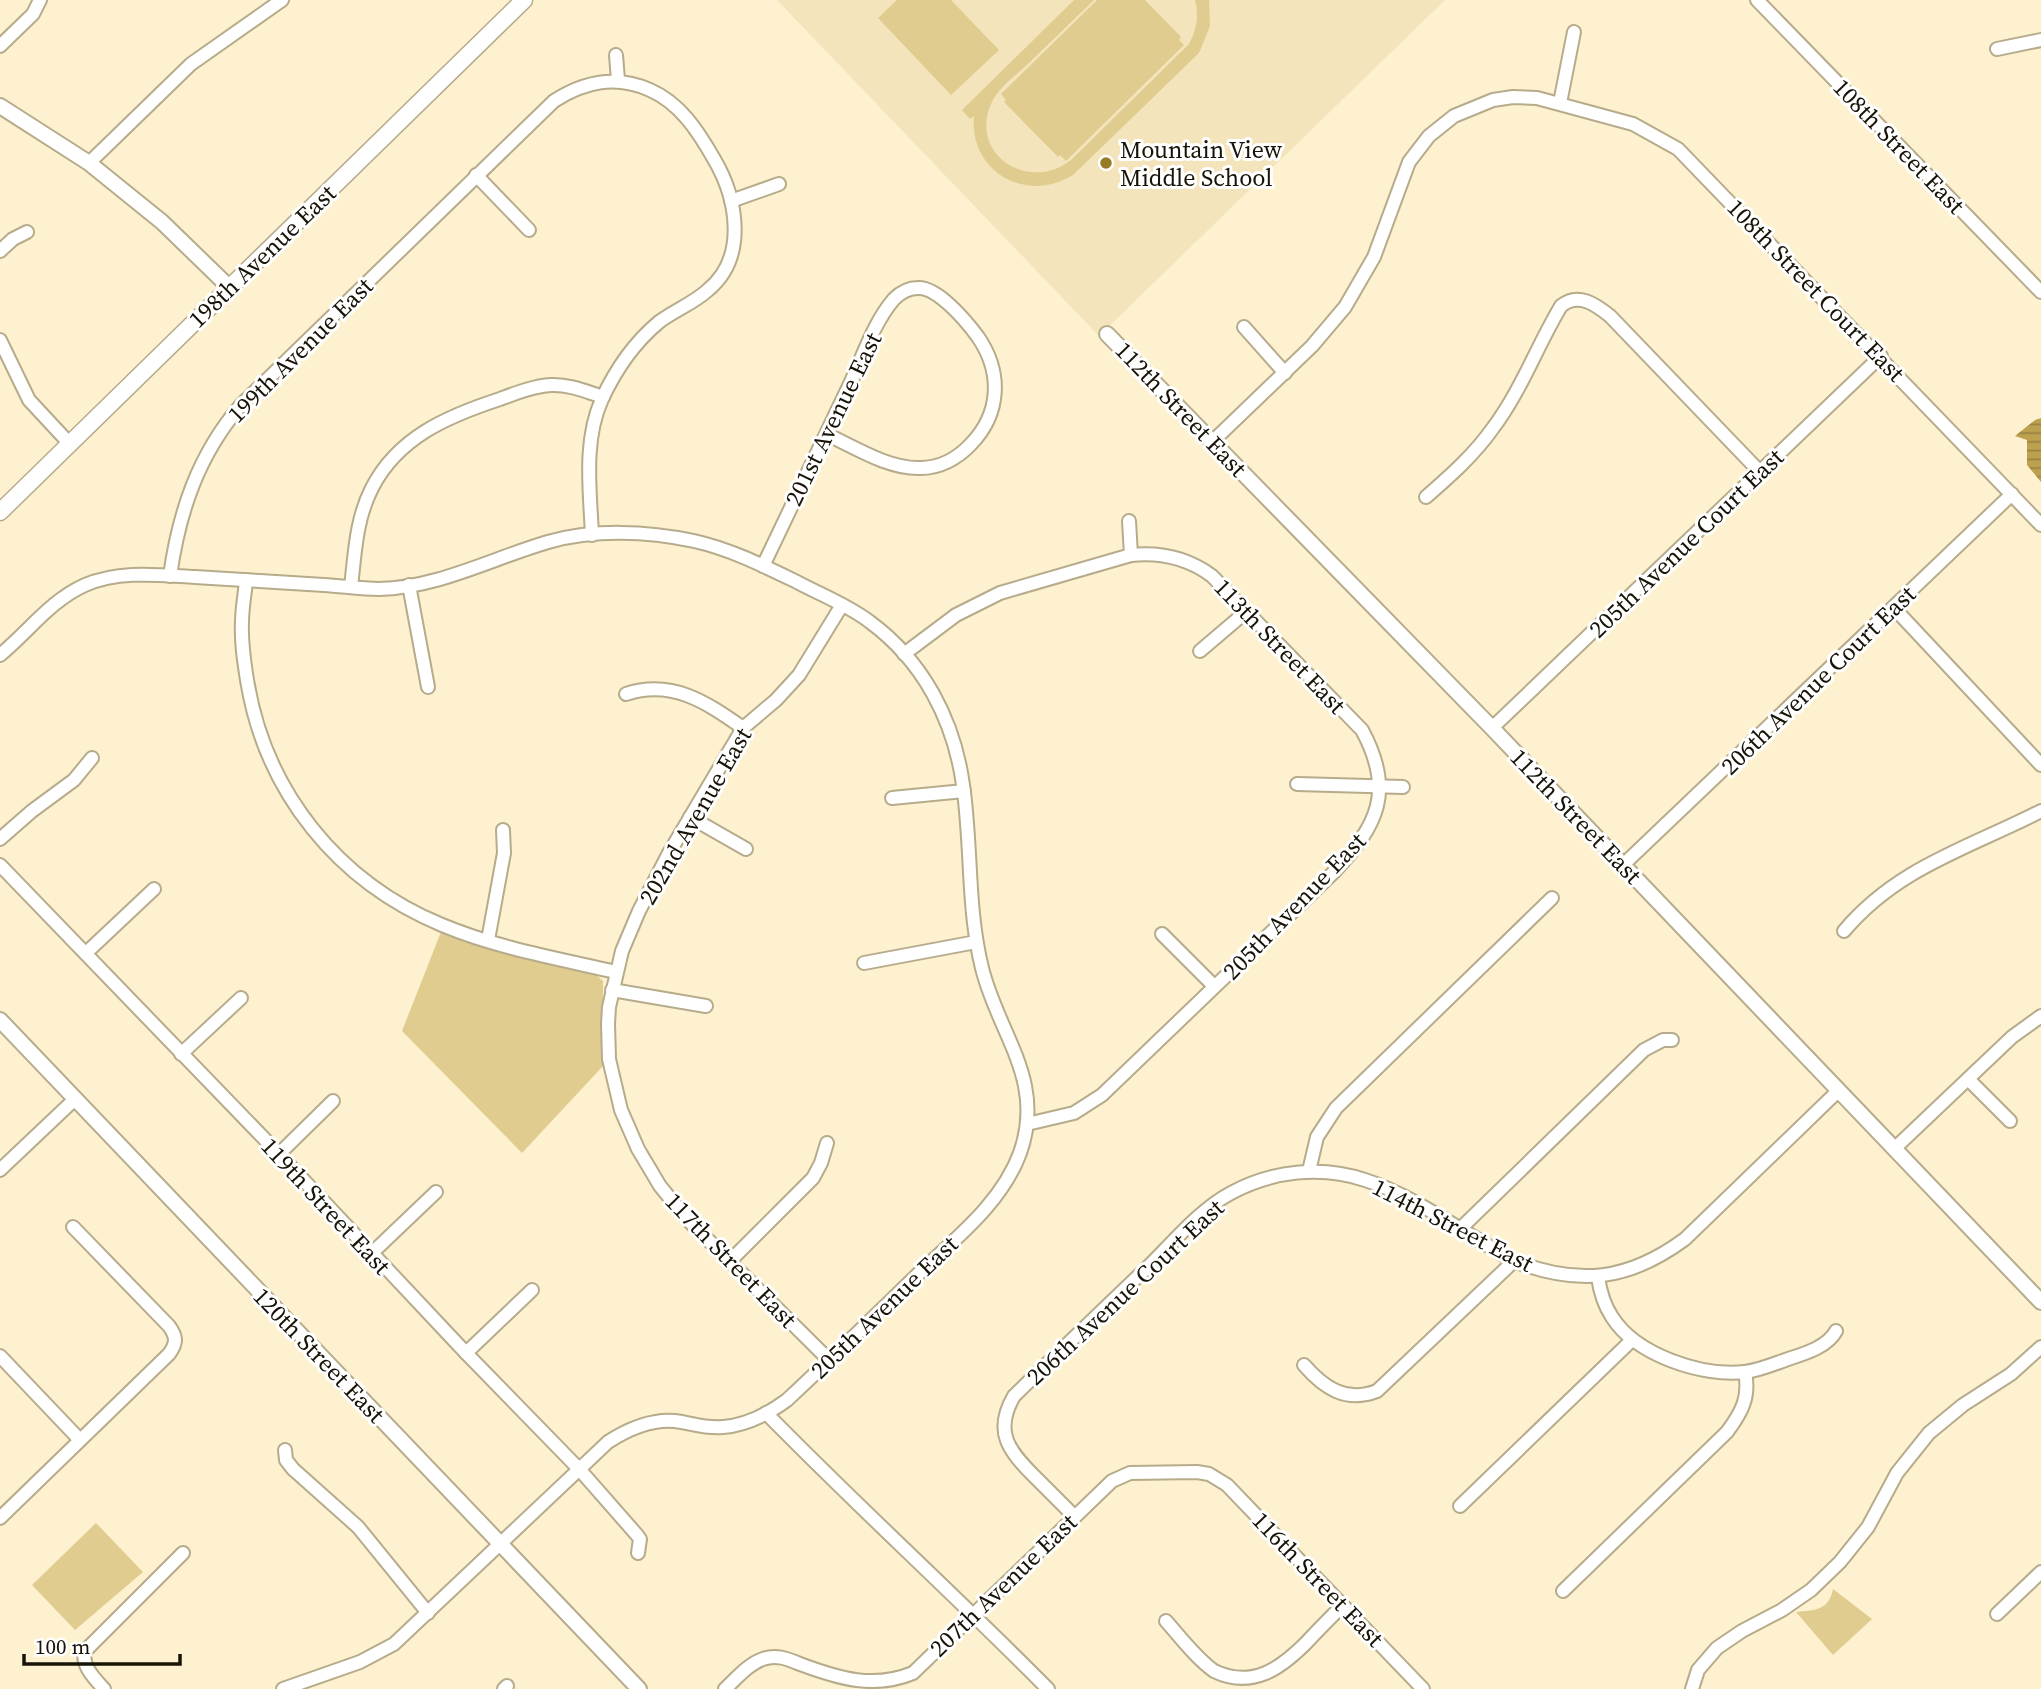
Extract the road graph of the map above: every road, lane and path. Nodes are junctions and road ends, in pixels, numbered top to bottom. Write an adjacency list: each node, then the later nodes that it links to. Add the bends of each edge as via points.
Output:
1 (40, 0): 7 (street, via 33,14)
2 (282, 0): 13 (street, via 191,64)
3 (524, 0): 20 (main road, 198th Avenue East)
4 (1757, 0): 21 (street, 108th Street East)
5 (1574, 32): 11 (street)
6 (2041, 40): 8 (street)
7 (0, 46)
8 (1997, 49)
9 (616, 55): 10 (street)
10 (618, 80): 14 (street, 199th Avenue East, via 585,86 554,101); 16 (street, via 650,90 677,107 719,167)
11 (1560, 103): 25 (street, 108th Street Court East, via 1633,124 1678,149); 26 (street, 108th Street Court East, via 1537,98 1493,100 1454,116 1429,136 1409,162 1361,282 1345,307)
12 (0, 106): 13 (street)
13 (89, 163): 20 (street, via 162,222)
14 (476, 175): 17 (street); 40 (street, 199th Avenue East, via 231,416 191,485)
15 (779, 184): 16 (street)
16 (731, 201): 27 (street, via 735,238 725,270 709,290 649,332)
17 (529, 230)
18 (27, 232): 19 (street)
19 (0, 251)
20 (229, 288): 30 (main road, 198th Avenue East)
21 (2041, 292)
22 (1244, 327): 26 (street)
23 (1107, 334): 29 (street, 112th Street East)
24 (0, 340): 30 (street, via 29,400)
25 (1881, 356): 31 (street, 205th Avenue Court East); 32 (street, 108th Street Court East)
26 (1285, 373): 29 (street, 108th Street Court East)
27 (603, 397): 37 (street, via 590,447); 43 (street, via 564,386 534,387 456,413 420,433 387,465 364,504)
28 (826, 434): 28 (street, 201st Avenue East, via 897,464 934,467 954,458 973,442 994,406 991,363 978,337 932,292 918,288 899,295 885,312); 39 (street, 201st Avenue East)
29 (1212, 442): 53 (street, 112th Street East)
30 (69, 443): 34 (main road, 198th Avenue East)
31 (1760, 472): 33 (street, via 1610,316 1579,299 1560,306 1494,427 1468,459); 53 (street, 205th Avenue Court East)
32 (2012, 494): 36 (street, 108th Street Court East); 45 (street, 206th Avenue Court East)
33 (1426, 497)
34 (0, 512)
35 (1129, 521): 38 (street)
36 (2041, 525)
37 (592, 535): 39 (street, via 666,536); 42 (street, via 551,541)
38 (1131, 555): 46 (street, 113th Street East, via 1161,555 1192,564 1212,576); 48 (street, via 989,598 956,615)
39 (763, 566): 44 (street)
40 (170, 576): 41 (street); 49 (street, via 132,574 86,585 46,612)
41 (246, 580): 43 (street); 72 (street, via 243,657 251,701 271,763 299,812 339,859 384,895 445,926)
42 (409, 585): 43 (street); 50 (street)
43 (351, 587)
44 (842, 605): 48 (street, via 866,619); 52 (street, 202nd Avenue East, via 799,675)
45 (1894, 608): 55 (street); 67 (street, 206th Avenue Court East)
46 (1247, 611): 47 (street); 57 (street, 113th Street East, via 1362,730 1377,762)
47 (1200, 651)
48 (904, 654): 59 (street, via 943,710 956,746)
49 (0, 655)
50 (428, 687)
51 (626, 694): 52 (street, via 653,688 675,690)
52 (743, 728): 62 (street, 202nd Avenue East)
53 (1492, 728): 67 (street, 112th Street East)
54 (92, 758): 64 (street, via 74,780)
55 (2041, 765)
56 (1297, 784): 57 (street)
57 (1378, 786): 58 (street); 77 (street, 205th Avenue East, via 1368,832 1345,860)
58 (1403, 786)
59 (964, 791): 60 (street); 73 (street)
60 (892, 798)
61 (2041, 811): 70 (street, via 1935,859 1889,888)
62 (690, 817): 65 (street); 76 (street, 202nd Avenue East, via 639,911)
63 (503, 830): 72 (street, via 504,853)
64 (0, 839)
65 (746, 849)
66 (0, 865): 74 (street, 119th Street East)
67 (1623, 866): 86 (street, 112th Street East)
68 (154, 889): 74 (street)
69 (1552, 898): 95 (street, via 1336,1108 1317,1137)
70 (1844, 931)
71 (1162, 934): 77 (street)
72 (488, 940): 76 (street)
73 (976, 942): 75 (street); 90 (street, via 989,991 1024,1078)
74 (86, 953): 84 (street, 119th Street East)
75 (863, 963)
76 (616, 972): 78 (street, 117th Street East)
77 (1214, 986): 90 (street, 205th Avenue East, via 1102,1095 1074,1112)
78 (612, 990): 80 (street); 101 (street, 117th Street East, via 609,1059 629,1130 673,1203)
79 (242, 998): 84 (street)
80 (706, 1006)
81 (2041, 1016): 85 (street)
82 (0, 1020): 87 (street, 120th Street East)
83 (1672, 1041): 98 (street, via 1663,1040 1644,1050)
84 (181, 1054): 93 (street, 119th Street East)
85 (1968, 1079): 89 (street); 92 (street)
86 (1838, 1091): 92 (street, 112th Street East); 102 (street, 114th Street East, via 1685,1239 1635,1268)
87 (75, 1099): 94 (street); 121 (street, 120th Street East)
88 (333, 1101): 93 (street)
89 (2010, 1121)
90 (1027, 1124): 110 (street, 205th Avenue East, via 1007,1180 991,1202)
91 (827, 1143): 101 (street, via 813,1178)
92 (1894, 1149): 104 (street, 112th Street East)
93 (279, 1154): 99 (street, 119th Street East)
94 (0, 1170)
95 (1309, 1171): 98 (street, 114th Street East, via 1365,1180); 119 (street, 206th Avenue Court East, via 1250,1184 1217,1202 1014,1396 1005,1419 1006,1438 1014,1456)
96 (436, 1192): 99 (street)
97 (73, 1227): 114 (street, via 169,1326 176,1339 169,1354)
98 (1460, 1229): 100 (street, 114th Street East)
99 (371, 1254): 108 (street, 119th Street East)
100 (1514, 1261): 102 (street, 114th Street East, via 1555,1274); 111 (street, via 1377,1391 1361,1396 1339,1394)
101 (729, 1262): 110 (street, 117th Street East)
102 (1598, 1277): 106 (street, via 1610,1315)
103 (533, 1290): 108 (street)
104 (2041, 1302)
105 (1836, 1331): 112 (street, via 1832,1339 1815,1348)
106 (1632, 1340): 112 (street, via 1693,1369); 118 (street)
107 (2041, 1347): 139 (street, via 1929,1433 1897,1473 1868,1527 1840,1563 1811,1590 1717,1648 1698,1670)
108 (466, 1353): 116 (street, 119th Street East)
109 (0, 1356): 114 (street)
110 (829, 1360): 113 (street, 205th Avenue East, via 788,1400)
111 (1304, 1365)
112 (1745, 1372): 125 (street, via 1746,1398 1727,1432)
113 (766, 1413): 116 (street, 205th Avenue East, via 741,1425 720,1428 676,1421 647,1424 608,1442); 128 (street)
114 (80, 1440): 120 (street)
115 (285, 1450): 127 (street, via 293,1469 358,1527)
116 (580, 1470): 121 (street, 205th Avenue East); 123 (street, 119th Street East, via 640,1539)
117 (1209, 1474): 119 (street, 207th Avenue East, via 1130,1472 1112,1481); 126 (street, 116th Street East, via 1227,1485)
118 (1460, 1506)
119 (1074, 1516): 128 (street, 207th Avenue East)
120 (0, 1518)
121 (500, 1543): 127 (street, 205th Avenue East); 135 (street, 120th Street East)
122 (183, 1553): 133 (street, via 90,1645 83,1660)
123 (638, 1553)
124 (2041, 1572): 129 (street)
125 (1563, 1591)
126 (1343, 1605): 130 (street, via 1283,1667 1251,1683 1215,1672); 138 (street, 116th Street East)
127 (428, 1613): 131 (street, 205th Avenue East, via 394,1644)
128 (973, 1614): 132 (street, 207th Avenue East, via 898,1683 876,1688); 137 (street)
129 (1997, 1614)
130 (1166, 1621)
131 (312, 1684): 134 (street, 205th Avenue East)
132 (851, 1686): 136 (street, 207th Avenue East, via 775,1657 754,1663)
133 (104, 1689)
134 (283, 1689)
135 (639, 1689)
136 (725, 1689)
137 (1048, 1689)
138 (1423, 1689)
139 (1692, 1689)

